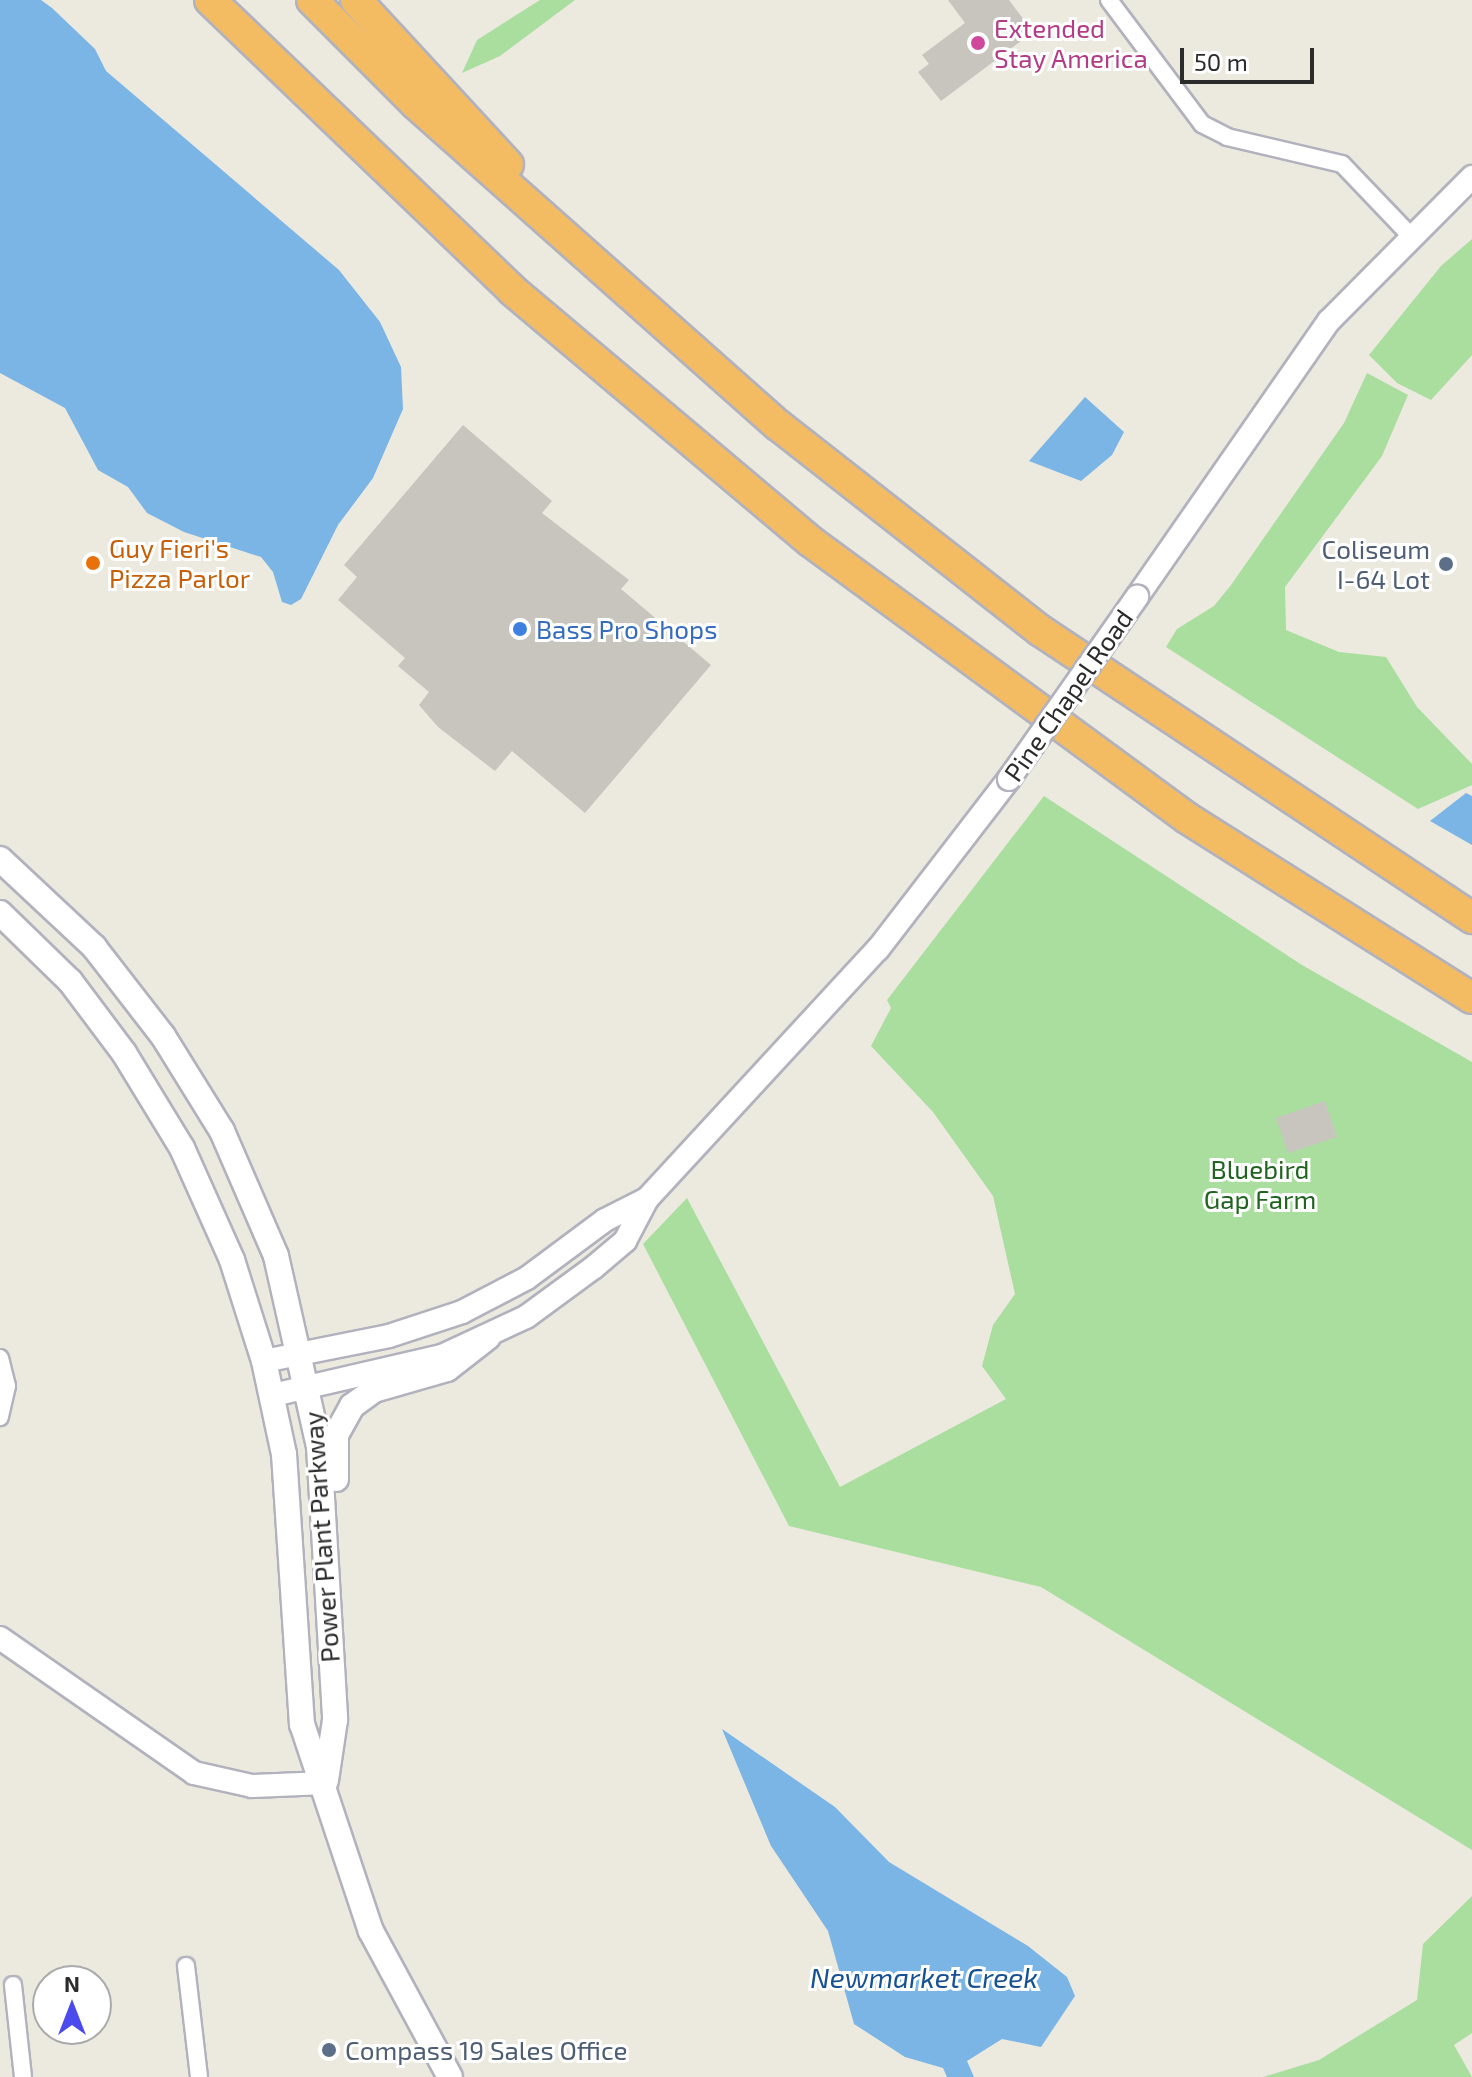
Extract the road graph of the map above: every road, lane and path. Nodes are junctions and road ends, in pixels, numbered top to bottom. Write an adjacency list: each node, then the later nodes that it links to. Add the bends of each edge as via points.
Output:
1 (196, 0): 6 (highway)
2 (210, 0): 6 (highway)
3 (312, 0): 9 (highway)
4 (356, 0): 9 (highway)
5 (1109, 0): 8 (street, via 1202,124 1227,137 1342,164)
6 (252, 44): 13 (highway, via 512,290 810,541 1187,818)
7 (1472, 177): 8 (street, Pine Chapel Road)
8 (1409, 234): 14 (street, Pine Chapel Road, bridge, via 1296,363 1009,779 825,1012)
9 (616, 285): 12 (highway, via 778,425 1041,631)
10 (0, 859): 16 (main road, Power Plant Parkway, via 94,947 196,1084 276,1256)
11 (0, 913): 18 (main road, Power Plant Parkway, via 70,981 163,1113 218,1224)
12 (1472, 918)
13 (1472, 998)
14 (647, 1199): 15 (street, Pine Chapel Road, via 625,1241 526,1317); 16 (street, Pine Chapel Road, via 605,1220 527,1278 462,1312)
15 (488, 1337): 19 (street, Pine Chapel Road, via 442,1356); 22 (main road, via 447,1369 364,1394 342,1420 335,1454 340,1559)
16 (302, 1353): 18 (street, Pine Chapel Road); 19 (main road, Power Plant Parkway)
17 (0, 1358): 21 (street, via 7,1386)
18 (264, 1361): 20 (main road, Power Plant Parkway)
19 (309, 1388): 20 (street, Pine Chapel Road); 22 (main road, Power Plant Parkway)
20 (273, 1395): 24 (main road, Power Plant Parkway, via 289,1498 302,1724)
21 (0, 1417)
22 (328, 1600): 24 (main road, Power Plant Parkway, via 335,1720)
23 (0, 1638): 24 (street, via 194,1773 252,1786)
24 (326, 1783): 29 (main road, Power Plant Parkway, via 371,1931)
25 (186, 1966): 28 (street)
26 (13, 1985): 27 (street)
27 (23, 2077)
28 (199, 2077)
29 (450, 2077)

